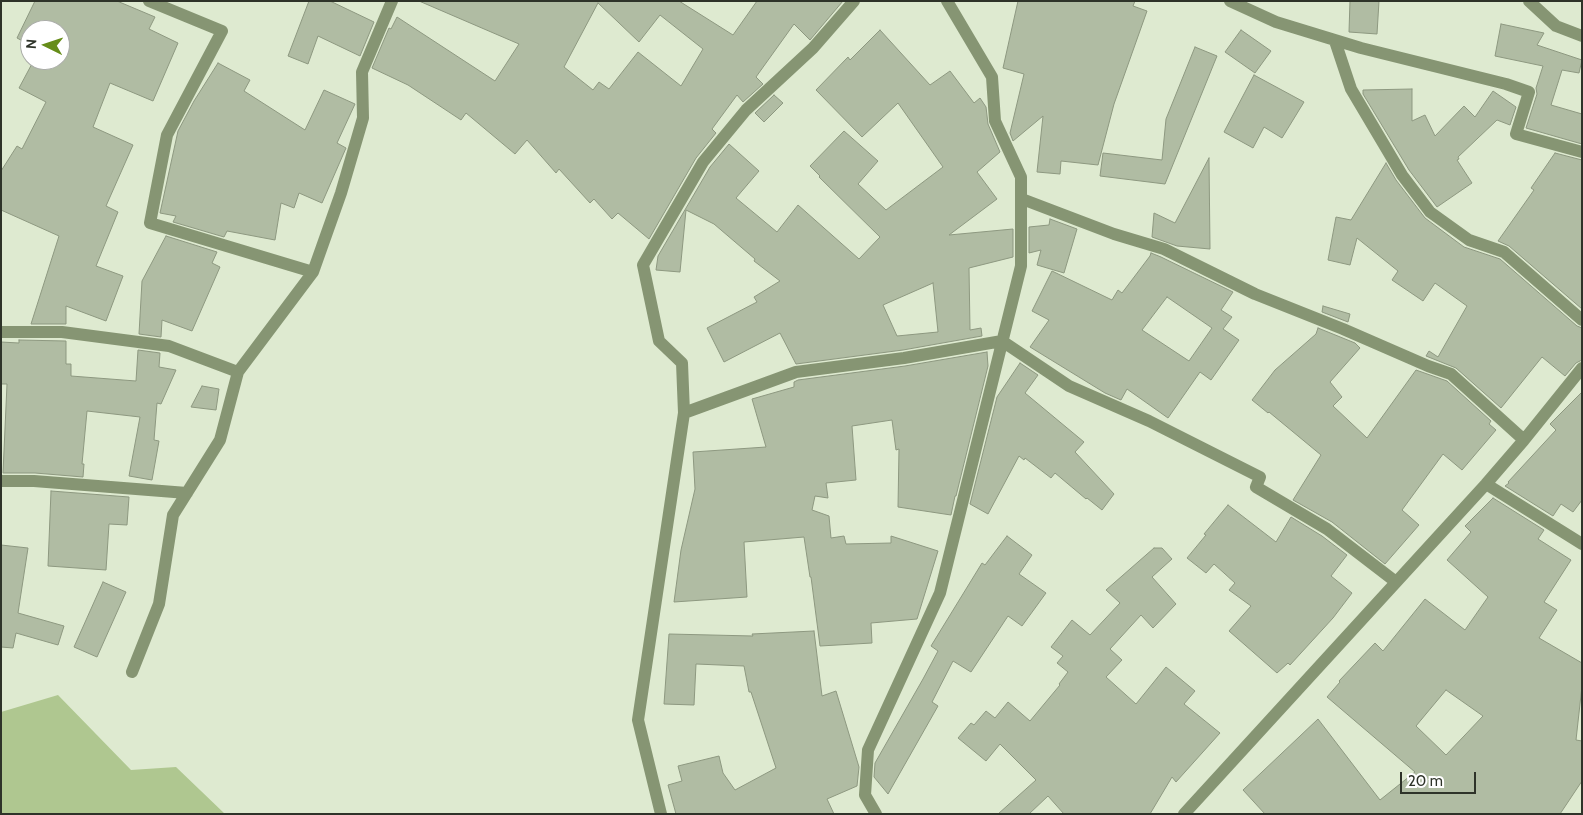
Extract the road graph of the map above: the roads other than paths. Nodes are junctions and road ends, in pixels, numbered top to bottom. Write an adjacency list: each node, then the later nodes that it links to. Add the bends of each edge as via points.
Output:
1 (149, 1): 7 (street)
2 (392, 1): 12 (street, via 362,72 364,118)
3 (854, 1): 18 (street, via 813,48 746,110 703,162 643,265 659,340 682,364)
4 (947, 1): 11 (street, via 992,77 994,121 1021,177)
5 (1230, 1): 9 (street, via 1276,22)
6 (1529, 1): 8 (street, via 1556,26)
7 (171, 5): 12 (street, via 222,31 167,136 150,223)
8 (1582, 36)
9 (1335, 40): 10 (street, via 1530,92 1516,134); 13 (street, via 1351,89 1402,175 1430,212 1469,240 1504,252)
10 (1582, 152)
11 (1022, 199): 15 (street, via 1022,266); 19 (street, via 1164,249 1255,294 1451,374)
12 (314, 272): 17 (street)
13 (1582, 320)
14 (1, 332): 17 (street, via 62,332 169,346)
15 (1002, 341): 18 (street, via 796,372); 24 (street, via 1069,386 1149,421 1260,477 1256,487 1327,529); 28 (street, via 940,593 868,750 865,795)
16 (1582, 368): 19 (street)
17 (238, 372): 22 (street, via 220,440)
18 (684, 414): 27 (street, via 638,720)
19 (1524, 440): 21 (street)
20 (1, 481): 22 (street)
21 (1486, 484): 23 (street); 24 (street)
22 (187, 492): 25 (street, via 173,515 159,604)
23 (1582, 544)
24 (1396, 582): 26 (street)
25 (132, 672)
26 (1190, 812)
27 (661, 814)
28 (876, 814)

